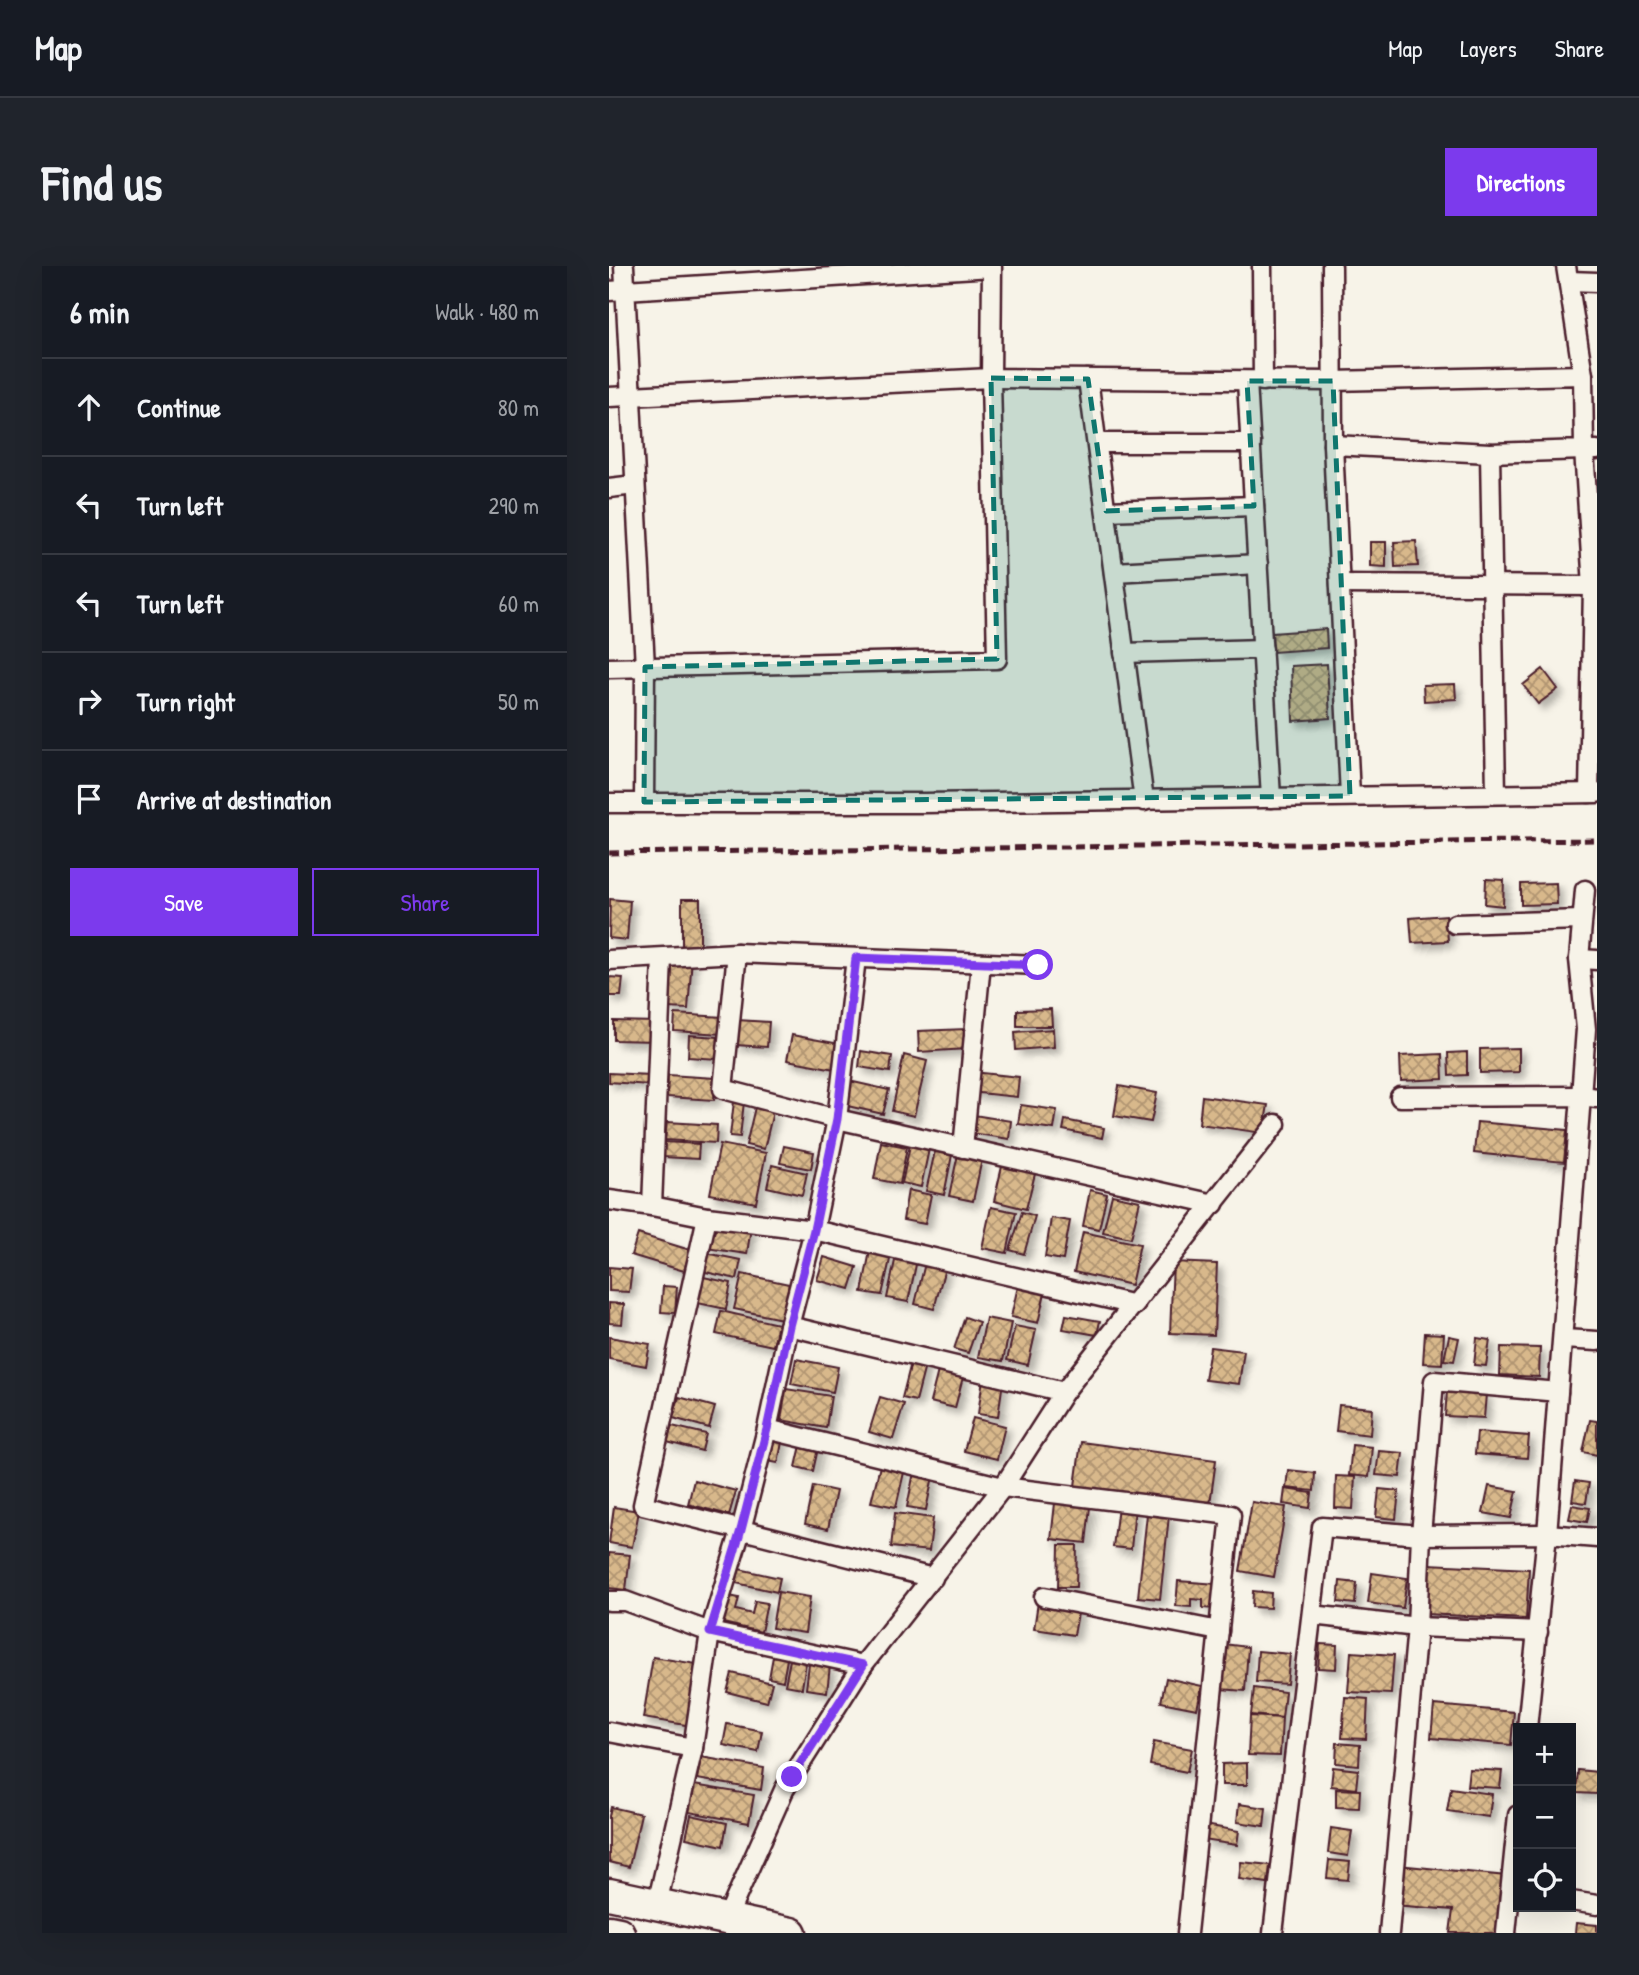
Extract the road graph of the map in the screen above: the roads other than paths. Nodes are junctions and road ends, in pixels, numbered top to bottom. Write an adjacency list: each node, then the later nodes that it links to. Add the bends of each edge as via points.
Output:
1 (624, 266): 7 (street)
2 (1262, 266): 11 (street)
3 (1332, 266): 12 (street)
4 (992, 267): 7 (street); 9 (street)
5 (1567, 274): 6 (street); 8 (street)
6 (1597, 282)
7 (617, 291): 13 (street)
8 (1583, 375): 12 (street); 18 (street)
9 (991, 378): 10 (street); 13 (street); 32 (street, via 997,659)
10 (1088, 379): 11 (street); 15 (street)
11 (1255, 381): 12 (street); 16 (street)
12 (1333, 381): 17 (street)
13 (631, 396): 14 (street); 20 (street)
14 (609, 397)
15 (1097, 443): 16 (street); 23 (street)
16 (1251, 443): 22 (street)
17 (1333, 445): 19 (street); 26 (street)
18 (1591, 450): 19 (street); 28 (street)
19 (1490, 453): 27 (street)
20 (635, 485): 21 (street); 32 (street)
21 (609, 488)
22 (1254, 506): 23 (street); 24 (street)
23 (1106, 512): 25 (street)
24 (1258, 564): 25 (street); 29 (street)
25 (1114, 572): 30 (street)
26 (1339, 584): 27 (street); 35 (street)
27 (1492, 584): 28 (street); 34 (street)
28 (1593, 586): 33 (street)
29 (1263, 649): 30 (street); 36 (street)
30 (1124, 653): 37 (street)
31 (609, 667): 32 (street)
32 (645, 667): 38 (street)
33 (1593, 793): 34 (street)
34 (1496, 794): 35 (street)
35 (1350, 796): 36 (street)
36 (1271, 797): 37 (street)
37 (1144, 801): 38 (street)
38 (644, 802): 39 (street)
39 (609, 803)
40 (1585, 890): 41 (street)
41 (1581, 920): 42 (street); 46 (street)
42 (1455, 924)
43 (737, 953): 44 (street); 45 (street); 53 (street, via 723,1089)
44 (662, 958): 47 (street); 58 (street)
45 (856, 958): 48 (street); 53 (street)
46 (1588, 959): 50 (street)
47 (609, 961)
48 (981, 963): 49 (street); 55 (street)
49 (1038, 965)
50 (1591, 1029): 52 (street)
51 (1400, 1097): 52 (street)
52 (1589, 1097): 63 (street)
53 (837, 1119): 55 (street); 60 (street)
54 (1276, 1124): 57 (street)
55 (963, 1148): 57 (street)
56 (609, 1200): 58 (street)
57 (1214, 1204): 61 (street)
58 (652, 1206): 59 (street)
59 (707, 1217): 60 (street); 69 (street, via 643,1505)
60 (814, 1230): 61 (street); 62 (street)
61 (1135, 1305): 65 (street)
62 (789, 1326): 65 (street); 67 (street)
63 (1563, 1339): 64 (street); 66 (street)
64 (1597, 1341)
65 (1065, 1392): 68 (street)
66 (1558, 1392): 70 (street); 71 (street, via 1434,1381)
67 (767, 1429): 68 (street); 69 (street)
68 (1003, 1487): 73 (street); 78 (street, via 1231,1516)
69 (741, 1530): 73 (street); 79 (street)
70 (1547, 1534): 71 (street); 72 (street); 80 (street)
71 (1421, 1535): 76 (street, via 1322,1527); 77 (street)
72 (1597, 1538)
73 (933, 1578): 81 (street)
74 (1044, 1597): 78 (street)
75 (609, 1601): 79 (street, via 625,1601)
76 (1312, 1615): 77 (street); 95 (street)
77 (1417, 1627): 80 (street); 96 (street)
78 (1219, 1631): 94 (street)
79 (710, 1632): 81 (street); 84 (street)
80 (1538, 1632): 82 (street)
81 (863, 1665): 90 (street, via 784,1790)
82 (1528, 1723)
83 (609, 1732): 84 (street)
84 (693, 1748): 88 (street)
85 (609, 1894): 88 (highway)
86 (1513, 1899): 97 (street)
87 (1576, 1902): 89 (street)
88 (657, 1903): 90 (highway)
89 (1597, 1905)
90 (726, 1926): 93 (highway)
91 (609, 1931): 92 (highway)
92 (619, 1933)
93 (791, 1933)
94 (1187, 1933)
95 (1273, 1933)
96 (1389, 1933)
97 (1506, 1933)

